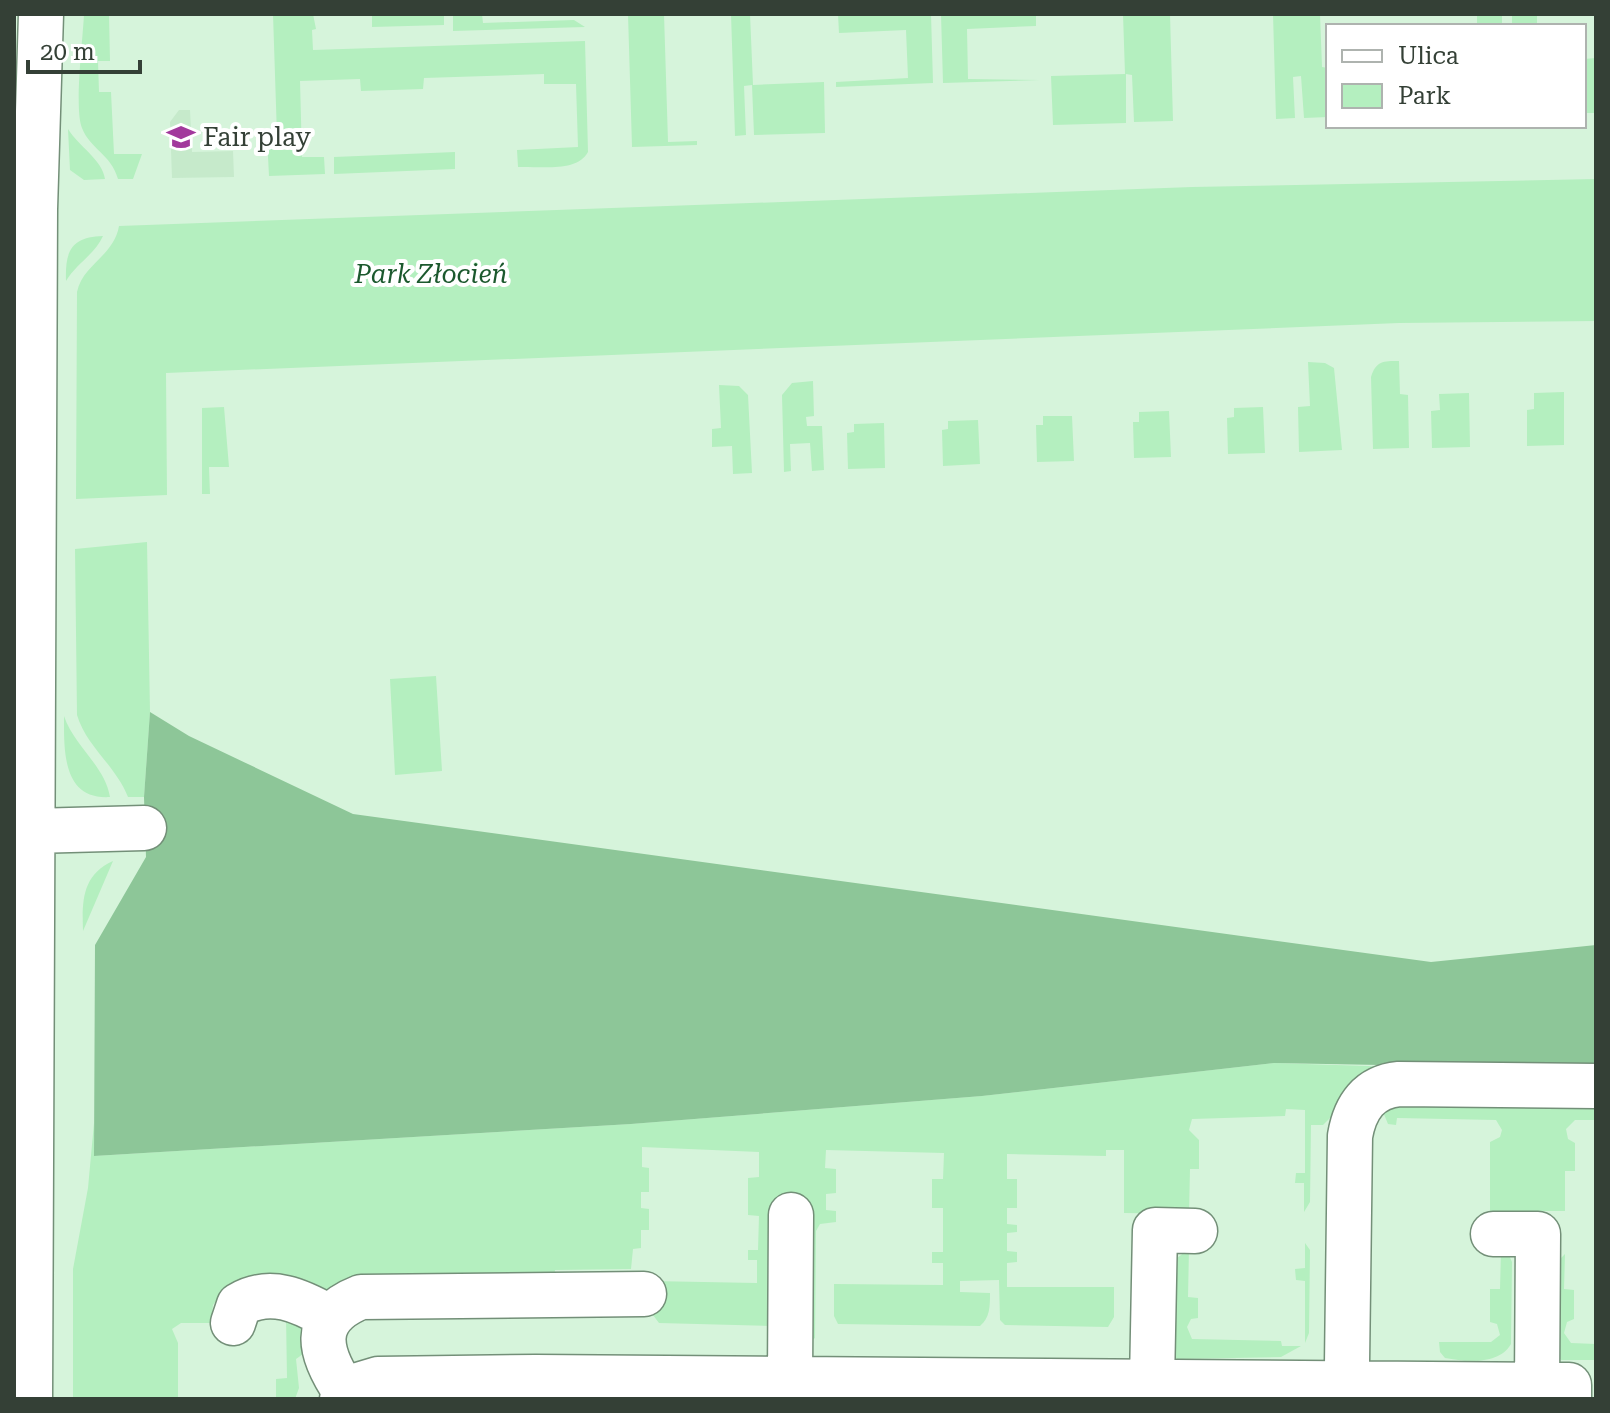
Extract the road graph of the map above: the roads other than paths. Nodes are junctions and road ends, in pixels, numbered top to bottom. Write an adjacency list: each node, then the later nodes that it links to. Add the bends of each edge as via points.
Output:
1 (41, 14): 3 (street, via 35,209)
2 (144, 828): 3 (street)
3 (33, 831): 18 (street)
4 (1596, 1086): 16 (street, via 1399,1084 1367,1096 1350,1136 1347,1364)
5 (791, 1215): 11 (street)
6 (1195, 1231): 12 (street, via 1155,1230)
7 (1493, 1234): 14 (street, via 1556,1234)
8 (644, 1294): 9 (street, via 361,1297)
9 (329, 1317): 10 (street, via 297,1299 257,1298 239,1305); 17 (street, via 324,1350)
10 (233, 1323)
11 (790, 1379): 13 (street); 15 (street)
12 (1152, 1382): 15 (street); 16 (street)
13 (536, 1388): 17 (street, via 378,1379)
14 (1568, 1388): 16 (street)
15 (937, 1390)
16 (1342, 1392)
17 (344, 1396)
18 (30, 1399)

